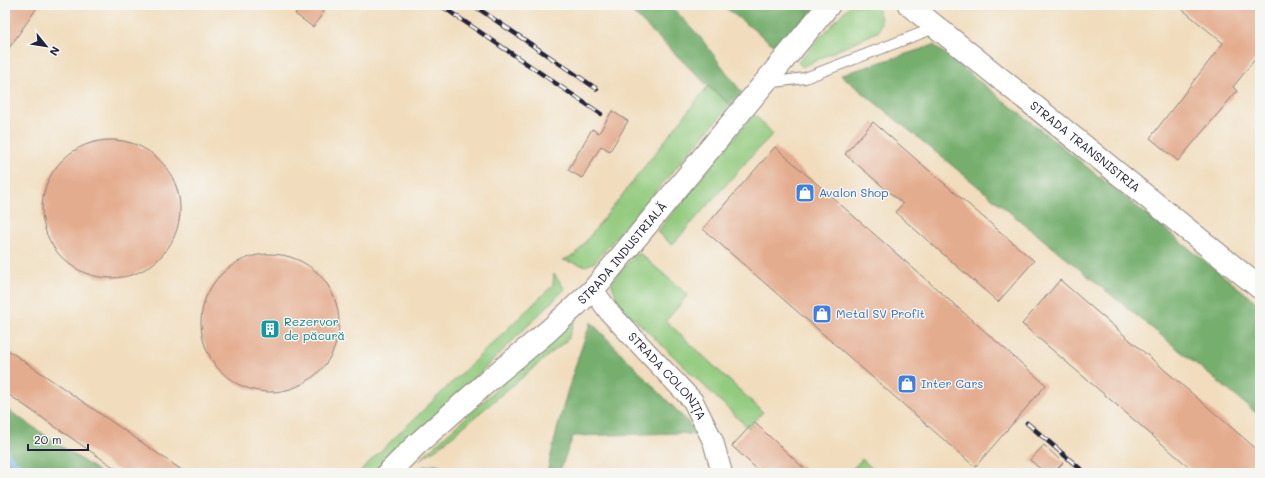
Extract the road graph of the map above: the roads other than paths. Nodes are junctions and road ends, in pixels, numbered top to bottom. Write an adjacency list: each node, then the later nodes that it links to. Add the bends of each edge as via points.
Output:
1 (829, 5): 4 (street, STRADA INDUSTRIALĂ)
2 (909, 5): 3 (street, STRADA TRANSNISTRIA)
3 (937, 27): 4 (lane, via 805,78); 5 (street, STRADA TRANSNISTRIA)
4 (764, 83): 6 (street, STRADA INDUSTRIALĂ)
5 (1260, 288)
6 (593, 290): 7 (street, STRADA INDUSTRIALĂ, via 416,445); 8 (street, STRADA COLONIȚA, via 610,313 693,401 713,441)
7 (388, 473)
8 (722, 473)

